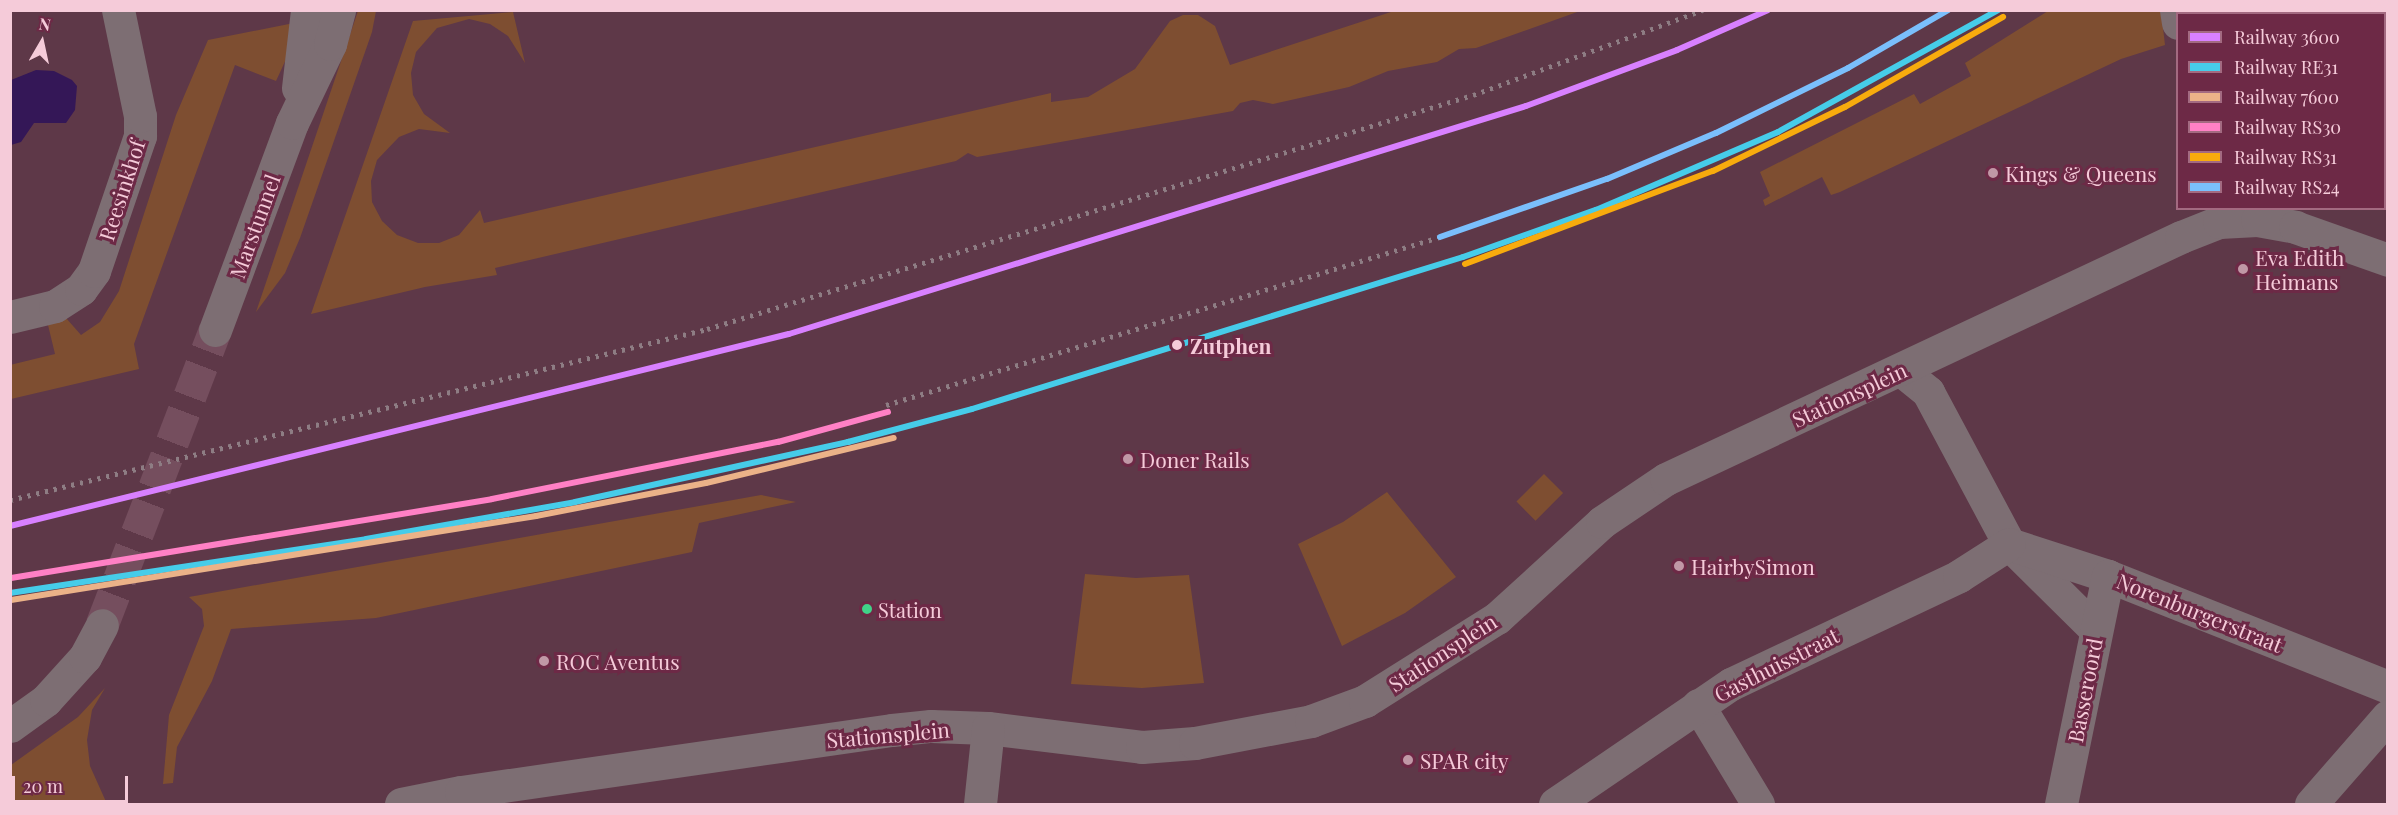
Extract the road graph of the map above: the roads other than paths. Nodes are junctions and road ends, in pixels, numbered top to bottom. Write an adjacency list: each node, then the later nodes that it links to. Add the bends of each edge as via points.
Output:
1 (118, 10): 7 (street, Reesinkhof, via 140,116 140,136 94,271 81,289 55,306)
2 (307, 10): 4 (street)
3 (339, 10): 4 (street, via 330,44)
4 (292, 123): 8 (street, Marstunnel)
5 (2218, 215): 6 (street, Stationsplein, via 2295,227); 9 (street, Stationsplein)
6 (2388, 260)
7 (10, 317)
8 (215, 330)
9 (1901, 370): 10 (street, via 1928,392); 18 (street, Stationsplein, via 1666,479 1602,522 1497,618 1406,678 1334,713 1250,734 1142,747)
10 (2009, 544): 11 (street, Norenburgerstraat); 13 (street); 15 (street, Gasthuisstraat, via 1959,576 1731,684)
11 (2108, 576): 13 (street, Basseroord); 14 (street, Norenburgerstraat)
12 (102, 625): 17 (street, via 85,657 46,700)
13 (2095, 629): 23 (street, Basseroord)
14 (2388, 687)
15 (1698, 705): 21 (street, Gasthuisstraat); 22 (street)
16 (2388, 716): 24 (street)
17 (10, 726)
18 (988, 728): 19 (street, Stationsplein, via 892,729 461,792); 20 (street)
19 (406, 804)
20 (980, 804)
21 (1555, 804)
22 (1758, 804)
23 (2061, 804)
24 (2311, 804)

